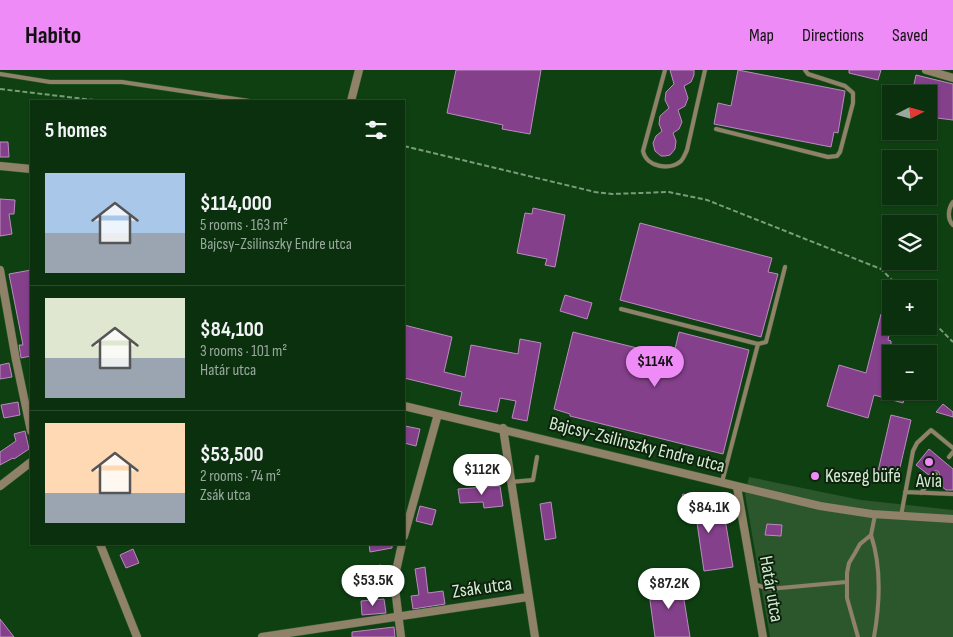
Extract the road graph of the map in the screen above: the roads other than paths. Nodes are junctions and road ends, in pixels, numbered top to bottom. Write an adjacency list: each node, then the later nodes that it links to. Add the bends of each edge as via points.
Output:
1 (359, 70): 9 (street)
2 (665, 70): 3 (lane, via 643,151 652,164 670,166 680,162 687,150)
3 (705, 70)
4 (805, 70): 10 (lane, via 808,74 845,86 853,94 837,156)
5 (926, 70): 7 (street)
6 (0, 74): 8 (lane, via 50,82 122,82)
7 (953, 78)
8 (242, 100)
9 (351, 100)
10 (716, 129)
11 (0, 166): 12 (street)
12 (30, 169)
13 (953, 202): 14 (lane, via 949,211)
14 (953, 225)
15 (785, 266): 18 (lane, via 766,342)
16 (0, 270): 21 (street)
17 (621, 309): 18 (lane)
18 (758, 344): 30 (lane)
19 (405, 406): 20 (street, Bajcsy-Zsilinszky Endre utca)
20 (438, 414): 22 (street, Bajcsy-Zsilinszky Endre utca); 39 (street)
21 (30, 426)
22 (504, 428): 29 (street); 30 (street, Bajcsy-Zsilinszky Endre utca)
23 (953, 448): 33 (lane, via 932,430 917,443)
24 (953, 452): 26 (lane)
25 (537, 457): 29 (lane, via 533,480)
26 (949, 457)
27 (30, 463): 31 (street)
28 (936, 474): 34 (lane)
29 (511, 482): 45 (street)
30 (722, 482): 32 (street, Bajcsy-Zsilinszky Endre utca)
31 (0, 486)
32 (737, 487): 36 (street, Bajcsy-Zsilinszky Endre utca, via 820,506); 44 (street, Határ utca)
33 (905, 492): 34 (lane); 37 (lane)
34 (921, 493): 35 (lane)
35 (953, 494)
36 (875, 514): 37 (street, Bajcsy-Zsilinszky Endre utca); 40 (lane)
37 (901, 516): 38 (street, Bajcsy-Zsilinszky Endre utca)
38 (953, 518)
39 (405, 532)
40 (871, 535): 43 (lane, via 860,544 849,563); 53 (lane, via 879,581)
41 (100, 545): 47 (street)
42 (402, 545): 46 (street, via 394,580)
43 (846, 582): 44 (lane, via 769,589); 52 (lane)
44 (754, 584): 51 (street, Határ utca)
45 (528, 597): 46 (street, Zsák utca); 50 (street)
46 (398, 617): 48 (street, Zsák utca); 49 (street)
47 (138, 637)
48 (262, 637)
49 (402, 637)
50 (535, 637)
51 (763, 637)
52 (858, 637)
53 (874, 637)

